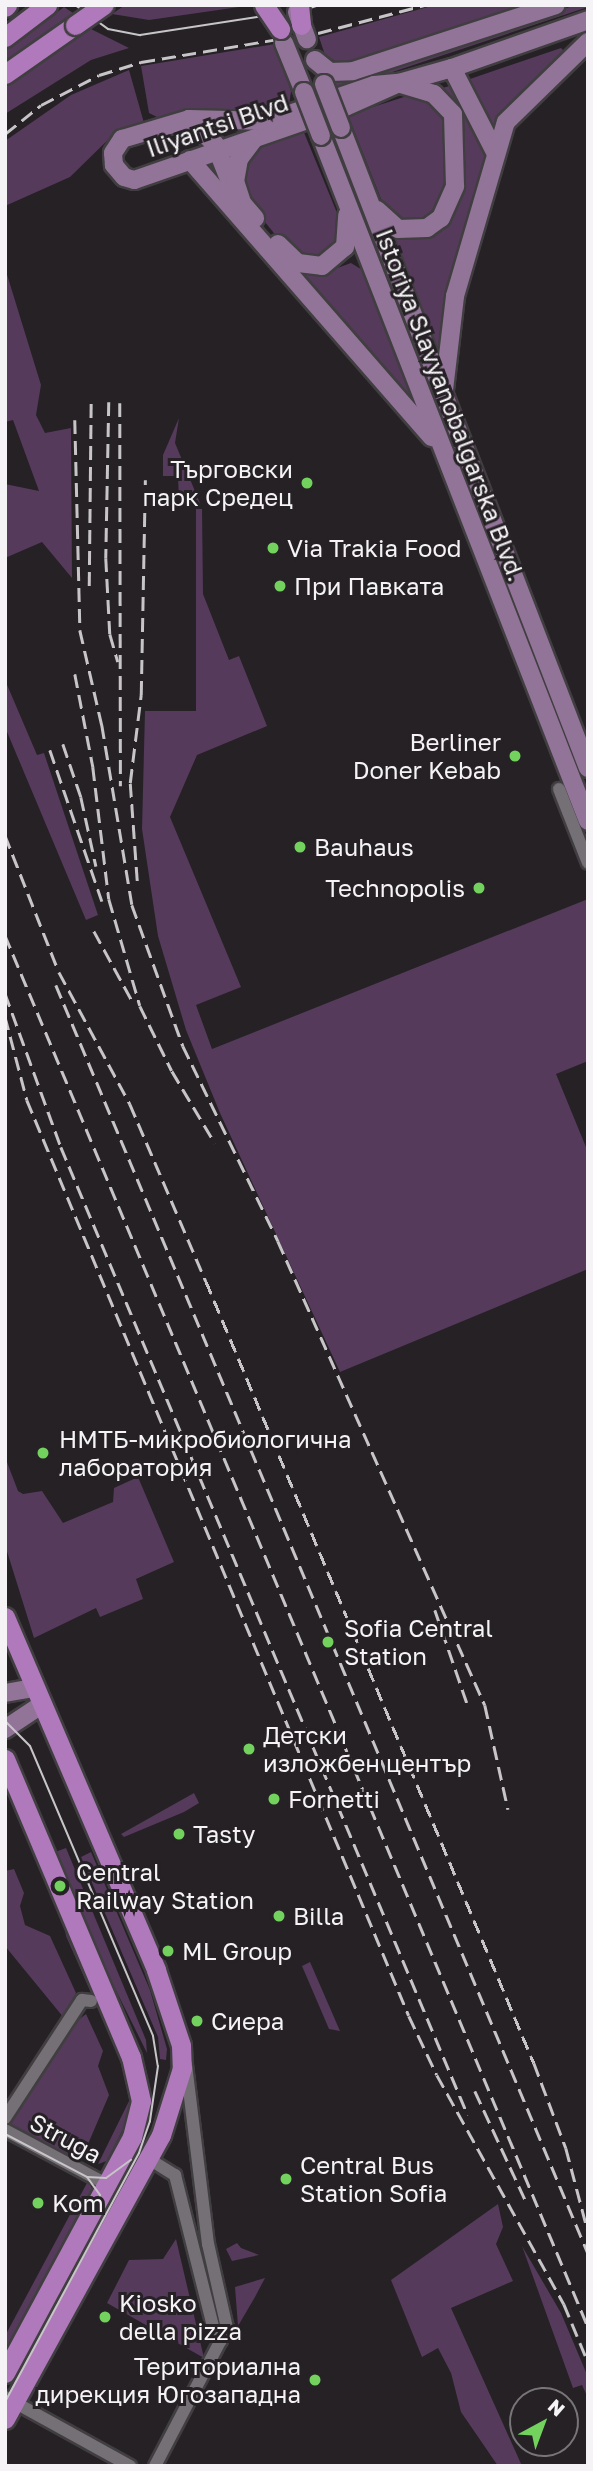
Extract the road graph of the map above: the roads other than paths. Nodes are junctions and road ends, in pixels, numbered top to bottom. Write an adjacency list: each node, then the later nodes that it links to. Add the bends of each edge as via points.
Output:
1 (104, 5): 13 (main road, bridge)
2 (264, 5): 8 (main road, bridge)
3 (272, 5): 8 (main road, Istoriya Slavyanobalgarska Blvd., bridge)
4 (556, 5): 11 (main road, via 353,71 330,72)
5 (47, 6): 9 (main road)
6 (300, 19): 11 (main road, Istoriya Slavyanobalgarska Blvd.)
7 (588, 20): 12 (main road, Iliyantsi Blvd)
8 (282, 36): 21 (main road, Istoriya Slavyanobalgarska Blvd., bridge)
9 (5, 37)
10 (588, 42): 18 (main road, via 506,122)
11 (314, 60): 20 (main road, Istoriya Slavyanobalgarska Blvd., bridge)
12 (452, 68): 14 (main road, Iliyantsi Blvd); 18 (main road)
13 (5, 74)
14 (398, 83): 15 (main road, Iliyantsi Blvd, via 374,85 269,121); 16 (main road, Iliyantsi Blvd, via 381,94); 20 (main road, via 434,94 453,114 455,187 441,218 415,231 390,224)
15 (189, 119): 17 (main road); 19 (main road, Iliyantsi Blvd, via 122,139 113,159 120,174 134,180)
16 (258, 137): 17 (main road, Iliyantsi Blvd); 22 (main road, via 242,152 235,173)
17 (216, 151): 19 (main road, Iliyantsi Blvd); 22 (main road, via 228,182)
18 (495, 152): 23 (main road, via 455,296)
19 (190, 160): 24 (main road)
20 (370, 200): 23 (main road, Istoriya Slavyanobalgarska Blvd.)
21 (346, 201): 22 (main road, via 345,247 332,261 316,267 288,256); 24 (main road, Istoriya Slavyanobalgarska Blvd.)
22 (247, 209)
23 (444, 397): 25 (main road, Istoriya Slavyanobalgarska Blvd.)
24 (440, 447): 27 (main road, Istoriya Slavyanobalgarska Blvd.)
25 (588, 768)
26 (558, 789): 28 (street)
27 (588, 821)
28 (588, 863)
29 (5, 1617): 31 (main road)
30 (5, 1693): 31 (main road)
31 (37, 1696): 32 (main road); 35 (main road, via 156,1970)
32 (5, 1729)
33 (5, 1759): 39 (main road, via 139,2083 141,2101 132,2137)
34 (91, 2000): 36 (street, via 82,2000)
35 (181, 2045): 38 (main road, via 180,2083); 40 (street, via 195,2120 208,2245 227,2328)
36 (5, 2118)
37 (5, 2130): 39 (street, Struga)
38 (149, 2159): 40 (street, via 175,2175 214,2330); 42 (main road)
39 (106, 2184): 41 (main road)
40 (221, 2341): 44 (street)
41 (5, 2373)
42 (8, 2406): 43 (street)
43 (130, 2466)
44 (155, 2466)

